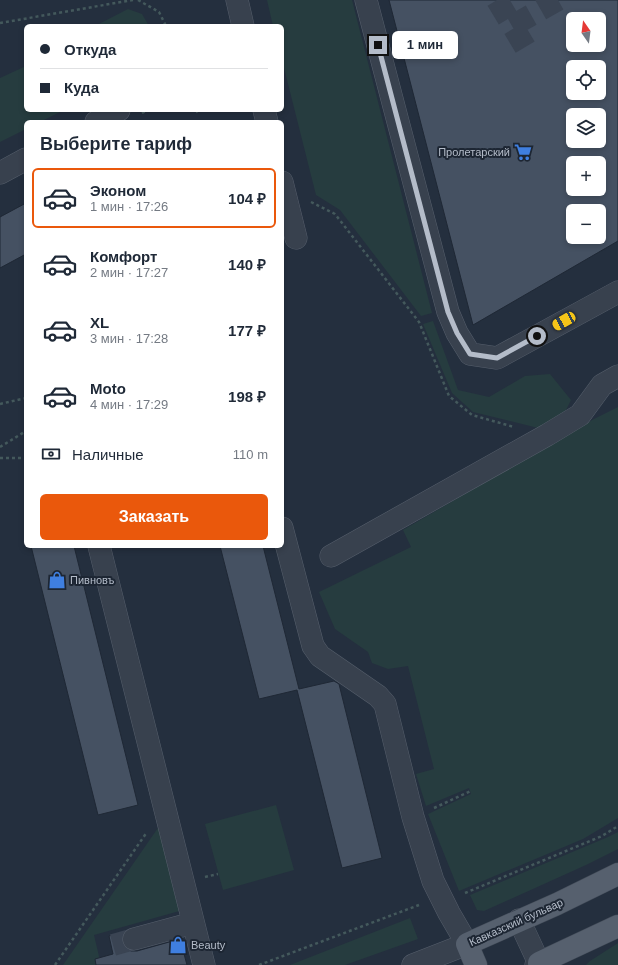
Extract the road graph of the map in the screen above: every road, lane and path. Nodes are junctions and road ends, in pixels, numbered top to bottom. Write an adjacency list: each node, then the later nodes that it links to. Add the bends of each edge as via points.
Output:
1 (133, 0): 5 (path)
2 (138, 0): 6 (path, via 159,12)
3 (237, 0): 7 (street)
4 (366, 0): 15 (street, via 448,312 470,354 497,358)
5 (0, 23)
6 (165, 24)
7 (243, 24)
8 (115, 112): 9 (street)
9 (100, 120)
10 (24, 160): 11 (street)
11 (0, 173)
12 (284, 185): 20 (path, via 334,214 419,322 449,396 472,415)
13 (284, 188): 14 (street)
14 (296, 238)
15 (618, 292)
16 (618, 376): 20 (street, via 602,385 580,416)
17 (24, 398): 18 (path)
18 (0, 404)
19 (24, 432): 21 (path)
20 (547, 435): 26 (street)
21 (0, 447)
22 (0, 458): 23 (path)
23 (24, 458)
24 (284, 536): 29 (street, via 313,646 320,656 378,696 385,704)
25 (100, 548): 28 (street)
26 (331, 556)
27 (470, 791): 29 (path)
28 (167, 816): 34 (street); 39 (path, via 157,819)
29 (413, 817): 32 (street, via 433,881)
30 (618, 826): 32 (path, via 602,836 462,894)
31 (618, 874): 33 (main road, Кавказский бульвар)
32 (442, 899): 37 (street); 41 (path, via 419,905)
33 (519, 920): 37 (main road, Кавказский бульвар); 38 (street)
34 (193, 923): 36 (street); 40 (street)
35 (618, 926): 38 (main road)
36 (134, 939)
37 (467, 944): 42 (street, Кавказский бульвар); 43 (main road)
38 (538, 964)
39 (55, 965)
40 (204, 965)
41 (259, 965)
42 (413, 965)
43 (476, 965)

